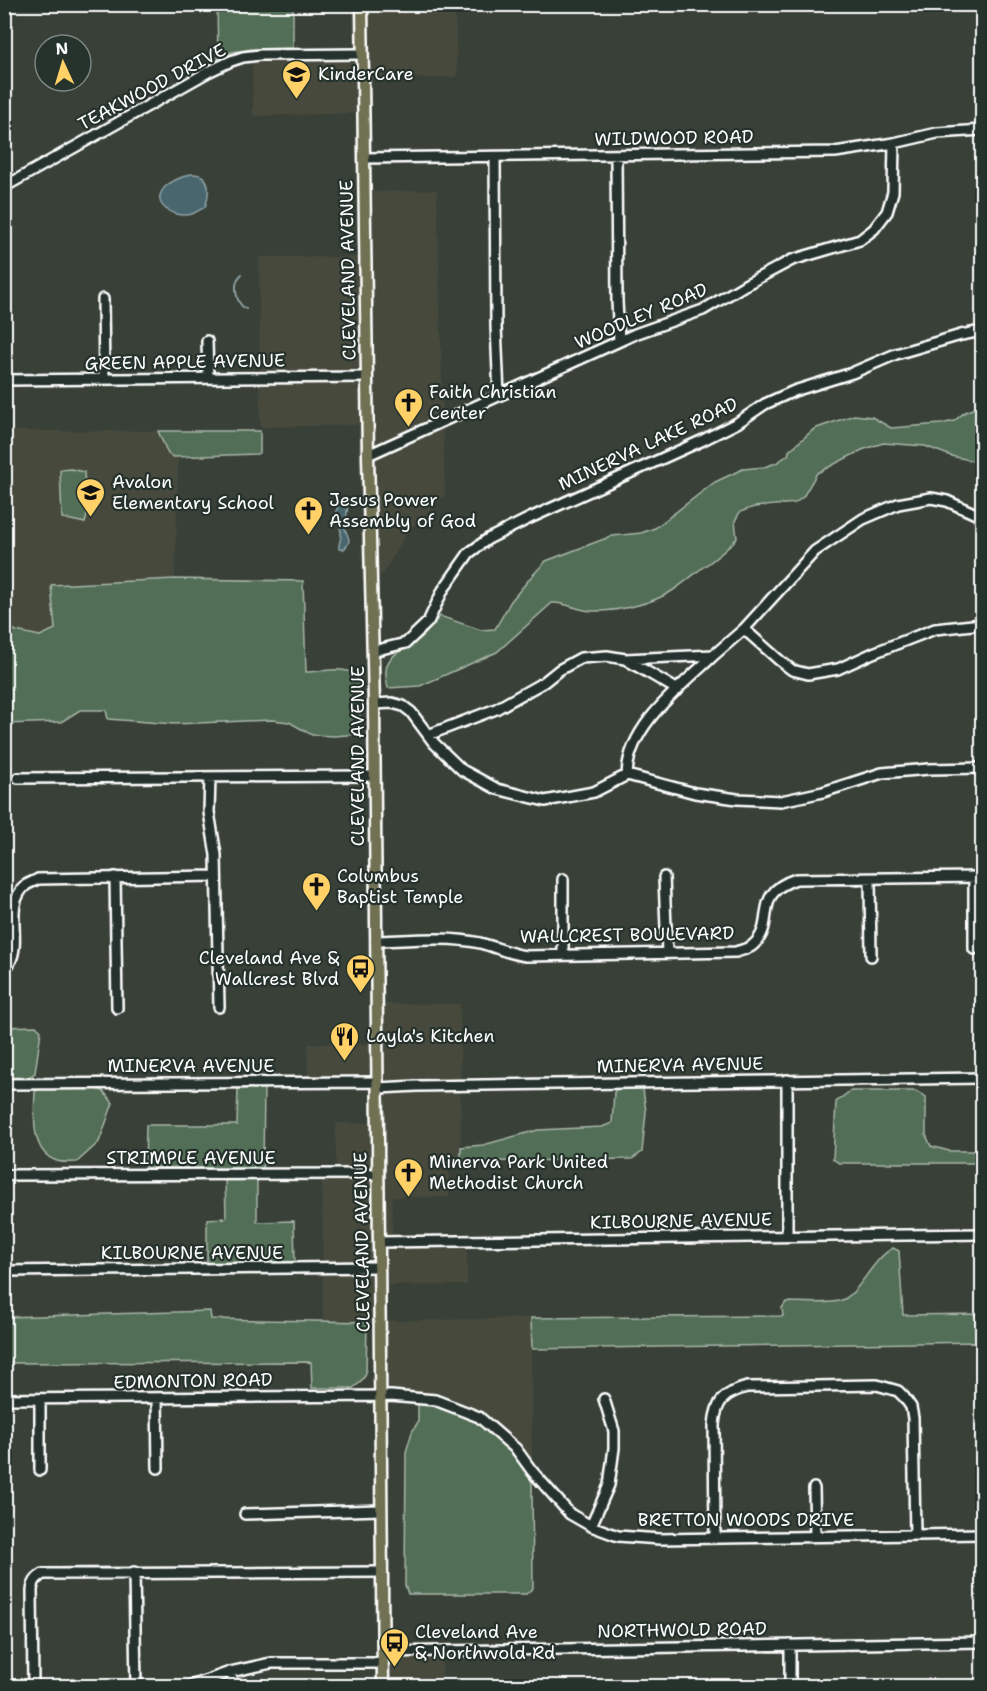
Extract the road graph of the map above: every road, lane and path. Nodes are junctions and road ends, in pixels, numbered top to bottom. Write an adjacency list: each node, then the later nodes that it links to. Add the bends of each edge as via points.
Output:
1 (362, 4): 2 (main road, CLEVELAND AVENUE)
2 (362, 54): 7 (main road, CLEVELAND AVENUE); 8 (street, TEAKWOOD DRIVE, via 260,55 231,61)
3 (982, 130): 4 (street, WILDWOOD ROAD, via 937,133)
4 (894, 143): 5 (street, WILDWOOD ROAD, via 836,152); 12 (street, WOODLEY ROAD, via 893,192 887,212 860,240 792,260 704,310)
5 (616, 155): 6 (street, WILDWOOD ROAD); 12 (street)
6 (495, 157): 7 (street, WILDWOOD ROAD); 17 (street)
7 (363, 158): 13 (main road, CLEVELAND AVENUE)
8 (4, 186)
9 (103, 299): 15 (street)
10 (982, 331): 22 (street, MINERVA LAKE ROAD, via 896,354 794,391 701,441 488,539 469,553 443,590 428,622 406,644)
11 (207, 340): 14 (street)
12 (619, 341): 17 (street, WOODLEY ROAD)
13 (367, 377): 14 (street, GREEN APPLE AVENUE); 18 (main road, CLEVELAND AVENUE)
14 (208, 378): 15 (street, GREEN APPLE AVENUE)
15 (104, 379): 16 (street, GREEN APPLE AVENUE)
16 (4, 380)
17 (499, 396): 18 (street, WOODLEY ROAD)
18 (368, 455): 22 (main road, CLEVELAND AVENUE)
19 (982, 515): 21 (street, via 931,498 898,504 863,519 815,551)
20 (982, 624): 21 (street, via 935,629 838,669 808,674 792,670)
21 (744, 629): 23 (street)
22 (373, 651): 26 (main road, CLEVELAND AVENUE)
23 (714, 655): 24 (street); 25 (street)
24 (625, 659): 25 (street); 27 (street, via 581,658 496,709)
25 (678, 690): 29 (street, via 651,716 635,743)
26 (374, 704): 27 (street, via 403,706); 30 (main road, CLEVELAND AVENUE)
27 (428, 735): 29 (street, via 462,770 497,789 545,801 594,792)
28 (982, 768): 29 (street, via 882,773 781,801 695,793)
29 (627, 775)
30 (374, 776): 31 (street); 39 (main road, CLEVELAND AVENUE)
31 (210, 777): 32 (street); 33 (street, via 209,812)
32 (18, 778)
33 (216, 876): 36 (street); 45 (street)
34 (664, 877): 41 (street)
35 (978, 877): 38 (street, WALLCREST BOULEVARD); 40 (street)
36 (115, 878): 44 (street, via 38,879 26,885 16,898 11,962); 46 (street)
37 (563, 879): 42 (street)
38 (870, 879): 41 (street, WALLCREST BOULEVARD, via 796,879 773,892 763,933 752,946 736,952); 43 (street)
39 (376, 941): 42 (street, WALLCREST BOULEVARD, via 464,941 518,955); 50 (main road, CLEVELAND AVENUE)
40 (974, 949)
41 (668, 953): 42 (street, WALLCREST BOULEVARD)
42 (563, 955)
43 (871, 956)
44 (4, 969)
45 (219, 1007)
46 (117, 1008)
47 (982, 1078): 48 (street, MINERVA AVENUE)
48 (787, 1080): 50 (street, MINERVA AVENUE); 54 (street)
49 (4, 1084): 50 (street, MINERVA AVENUE)
50 (378, 1085): 51 (main road, CLEVELAND AVENUE)
51 (378, 1174): 52 (street, STRIMPLE AVENUE); 55 (main road, CLEVELAND AVENUE)
52 (4, 1175)
53 (982, 1234): 54 (street, KILBOURNE AVENUE)
54 (787, 1236): 55 (street, KILBOURNE AVENUE)
55 (379, 1242): 56 (main road, CLEVELAND AVENUE)
56 (379, 1268): 57 (street, KILBOURNE AVENUE); 58 (main road, CLEVELAND AVENUE)
57 (4, 1271)
58 (381, 1396): 59 (street, EDMONTON ROAD); 66 (main road, CLEVELAND AVENUE); 68 (street, BRETTON WOODS DRIVE, via 435,1400 479,1417 516,1449 570,1514)
59 (157, 1398): 61 (street, EDMONTON ROAD); 63 (street)
60 (4, 1399): 61 (street, EDMONTON ROAD)
61 (40, 1399): 64 (street)
62 (604, 1399): 68 (street, via 614,1431 614,1448 609,1485)
63 (158, 1468)
64 (40, 1470)
65 (814, 1488): 71 (street)
66 (381, 1510): 67 (street); 74 (main road, CLEVELAND AVENUE)
67 (245, 1514)
68 (591, 1526): 72 (street, BRETTON WOODS DRIVE, via 618,1536)
69 (982, 1534): 70 (street, BRETTON WOODS DRIVE)
70 (915, 1535): 71 (street, BRETTON WOODS DRIVE); 72 (street, via 911,1407 898,1391 877,1385 747,1387 727,1394 715,1411)
71 (815, 1536): 72 (street, BRETTON WOODS DRIVE)
72 (715, 1538)
73 (134, 1572): 74 (street); 79 (street, via 49,1573 37,1577 32,1586); 80 (street)
74 (381, 1572): 77 (main road, CLEVELAND AVENUE)
75 (982, 1642): 76 (street, NORTHWOLD ROAD)
76 (790, 1645): 77 (street, NORTHWOLD ROAD); 84 (street)
77 (383, 1658): 78 (street, NORTHWOLD ROAD, via 271,1663); 83 (main road, CLEVELAND AVENUE)
78 (230, 1672): 81 (street, NORTHWOLD ROAD); 82 (street)
79 (33, 1686)
80 (136, 1686)
81 (190, 1686)
82 (234, 1686)
83 (383, 1686)
84 (790, 1686)

